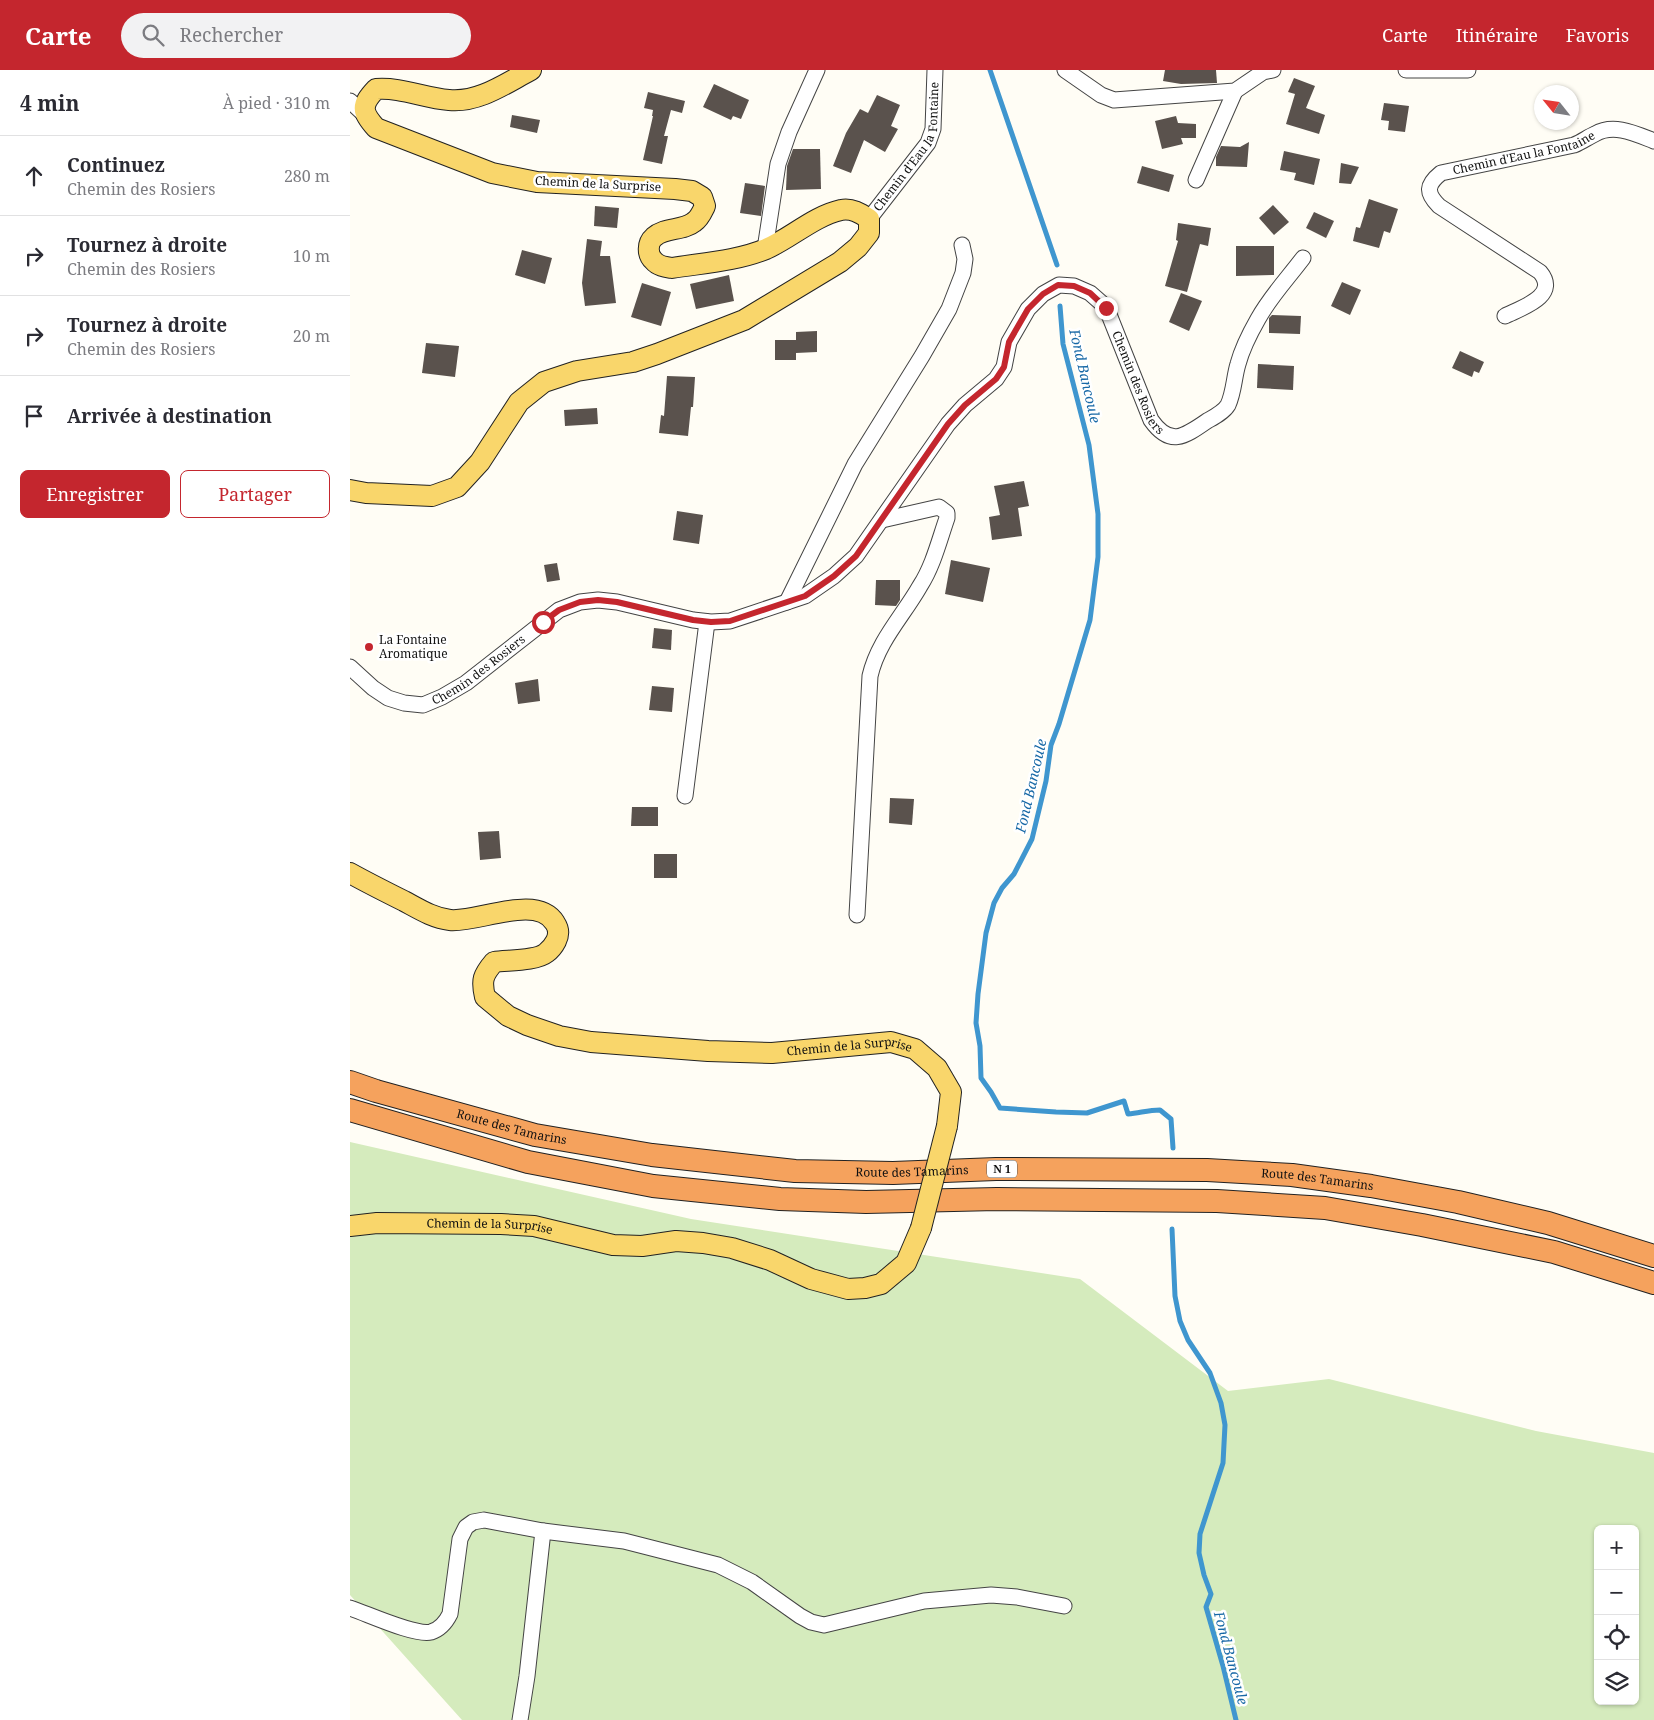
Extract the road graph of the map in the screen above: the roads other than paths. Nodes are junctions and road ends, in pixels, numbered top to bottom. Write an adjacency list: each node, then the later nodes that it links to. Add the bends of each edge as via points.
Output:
1 (531, 70): 11 (main road, via 485,94 468,99 449,100 390,88 376,89 366,99)
2 (817, 70): 16 (street, via 778,164)
3 (935, 70): 14 (street, Chemin d'Eau la Fontaine, via 933,129 928,143)
4 (1065, 70): 9 (street, via 1101,95 1114,100)
5 (1246, 70): 9 (street)
6 (1273, 70): 9 (street, via 1263,72)
7 (1406, 70): 8 (street)
8 (1468, 70)
9 (1239, 89): 13 (street)
10 (350, 101): 11 (street)
11 (366, 116): 16 (main road, Chemin de la Surprise, via 376,128 492,173 537,182 692,191 702,198 705,206 700,216 693,224 665,231 649,242 648,251 653,261 662,266 672,268 735,258)
12 (1654, 141): 18 (street, Chemin d'Eau la Fontaine, via 1612,129 1596,133 1574,145 1441,173 1434,179 1429,191 1439,206 1545,278 1546,286 1537,300)
13 (1196, 180)
14 (869, 219): 16 (main road, Chemin de la Surprise, via 858,211 843,210 827,215); 19 (main road, via 869,233 858,248 744,320 633,362 577,371 544,382 519,402 480,462 457,487 432,496)
15 (962, 245): 21 (street, via 963,273 949,309 855,464)
16 (765, 249)
17 (1303, 258): 20 (street, Chemin des Rosiers, via 1252,329 1238,362 1226,408 1190,433 1177,438 1168,437 1151,420 1106,308 1090,293 1074,286 1058,285 1043,294 1028,309 1009,342 1004,367 996,379 948,424)
18 (1505, 316)
19 (350, 490)
20 (882, 520): 21 (street, Chemin des Rosiers, via 856,556 834,576 805,596); 26 (street, via 939,507 947,513 936,552 921,585 873,661)
21 (787, 602): 22 (street, Chemin des Rosiers, via 730,621)
22 (706, 622): 23 (street, Chemin des Rosiers, via 617,602 580,602 559,610 466,683 423,705 388,698); 24 (street)
23 (350, 666)
24 (685, 796)
25 (350, 873): 29 (main road, Chemin de la Surprise, bridge, via 429,915 450,920 470,920 524,909 542,913 553,920 558,927 558,936 546,953 494,962 484,973 484,997 508,1016 527,1025 558,1036 591,1042 708,1051 772,1053 891,1042 915,1049 937,1068 951,1092 947,1126 921,1228 906,1264 881,1284 865,1288 848,1289 732,1248 703,1244 676,1241 642,1246 613,1245 534,1226 501,1224)
26 (857, 915)
27 (350, 1082): 30 (highway, Route des Tamarins / N 1, via 535,1135 652,1155 795,1171 1207,1170 1292,1176 1458,1202 1548,1223)
28 (350, 1110): 31 (highway, via 528,1162 653,1186 789,1199 866,1202 1217,1200 1325,1208 1554,1252)
29 (350, 1226)
30 (1654, 1256)
31 (1654, 1283)
32 (543, 1531): 33 (street, via 624,1541 718,1565 752,1582 800,1616 824,1625 924,1601 991,1595); 34 (street, via 484,1520 466,1527 460,1539 450,1614 444,1625 431,1632 417,1632); 35 (street)
33 (1064, 1606)
34 (350, 1608)
35 (520, 1720)

